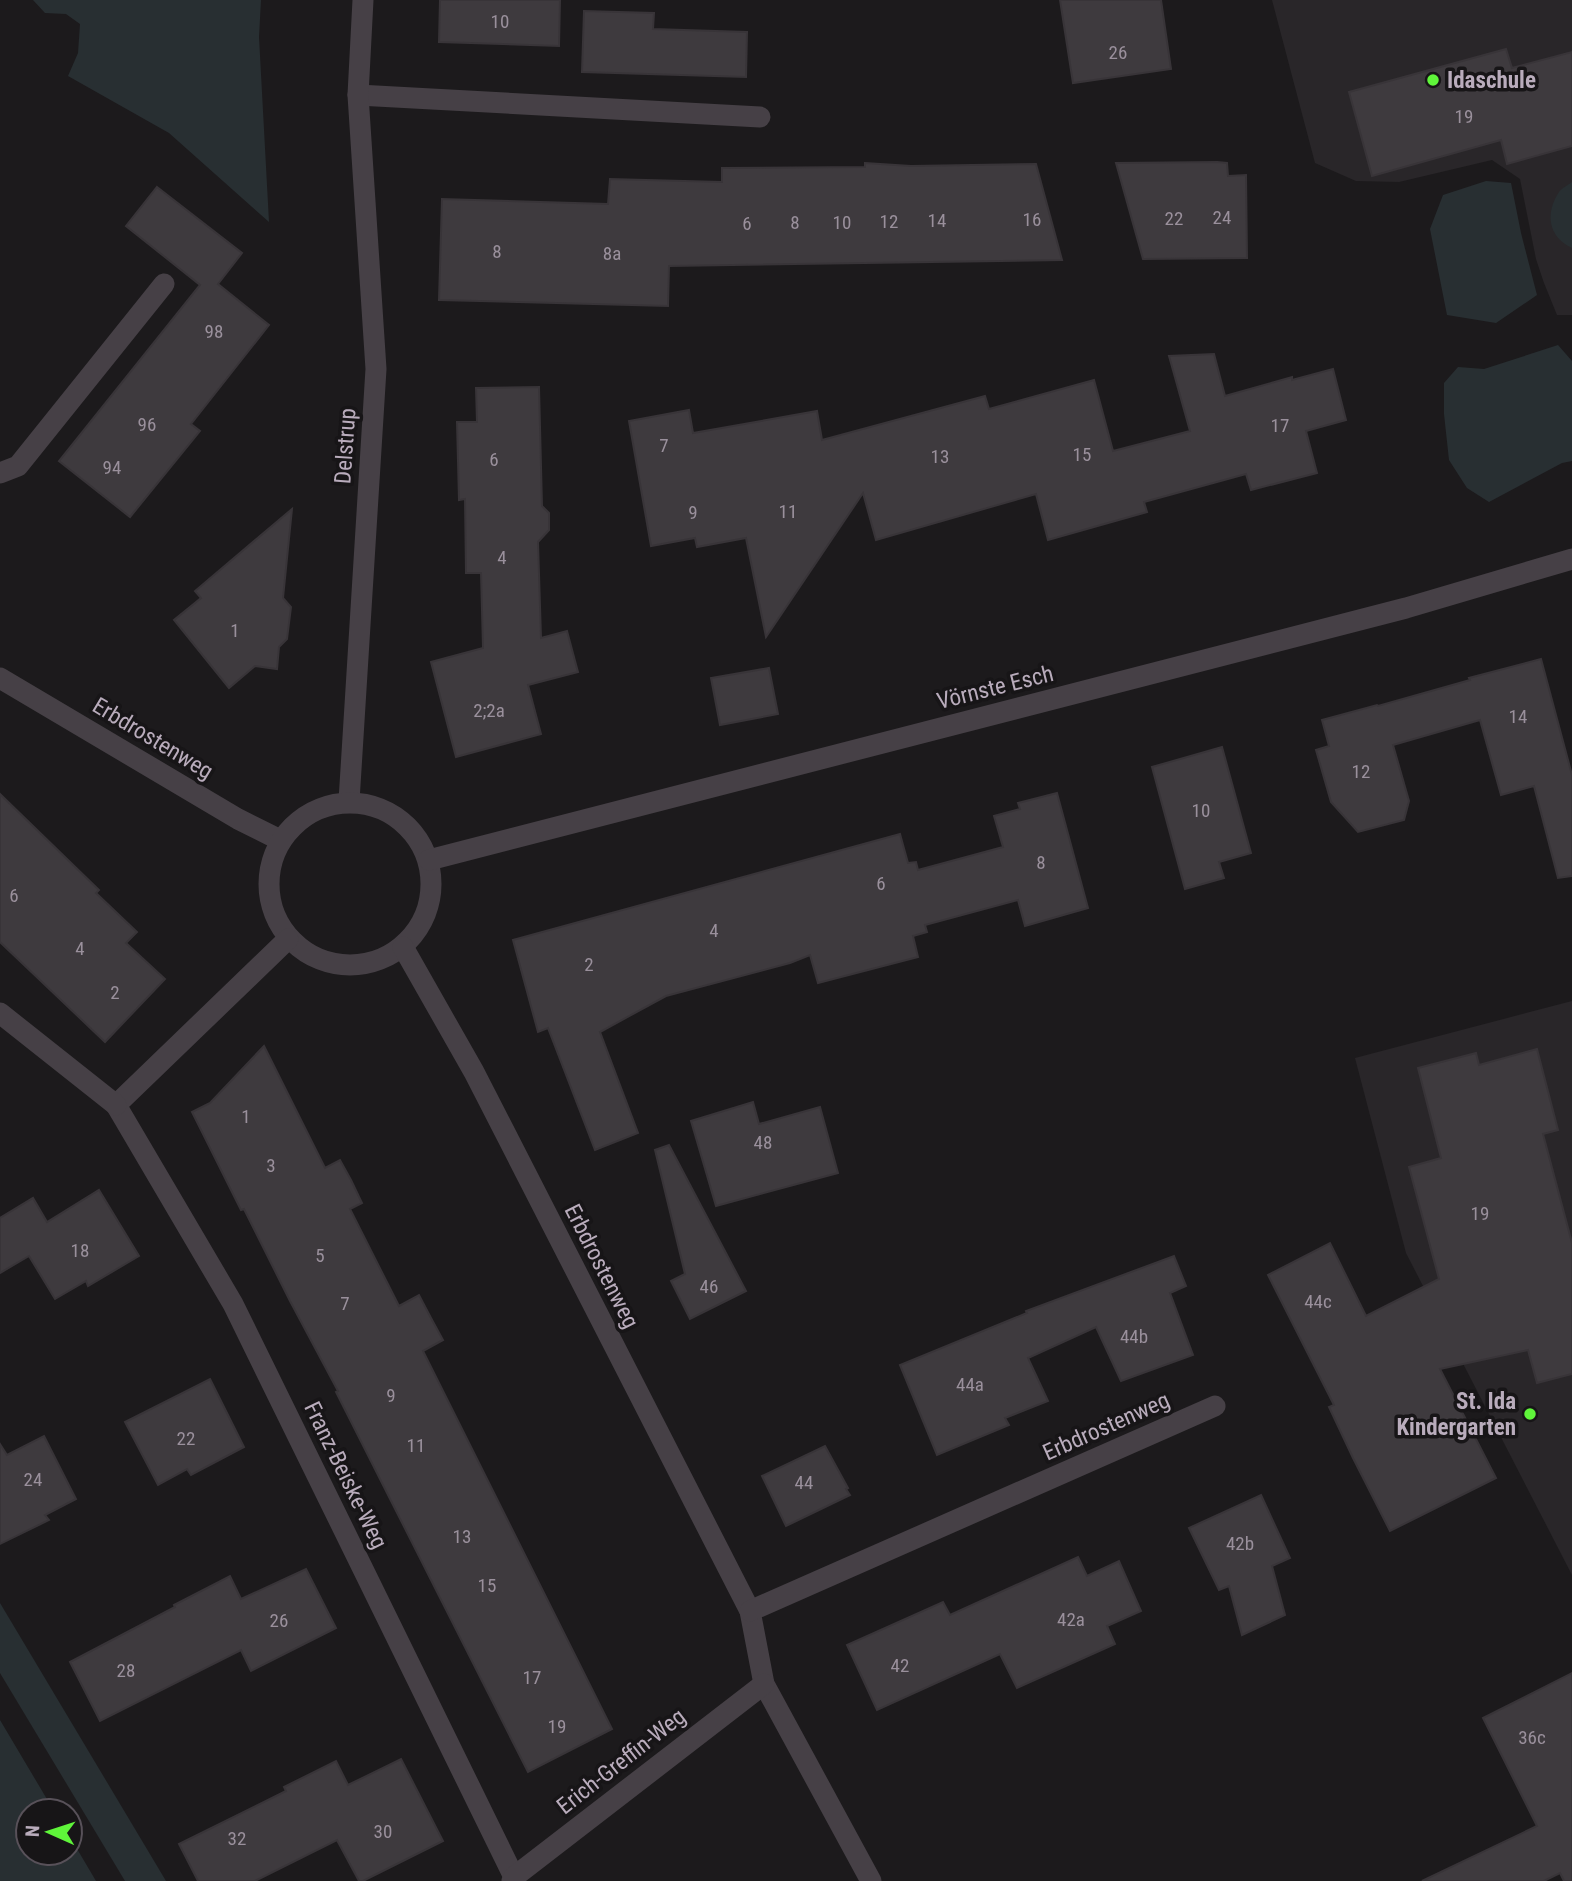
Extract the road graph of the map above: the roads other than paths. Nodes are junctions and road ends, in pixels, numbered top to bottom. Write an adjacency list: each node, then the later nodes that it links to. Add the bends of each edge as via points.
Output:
1 (363, 0): 2 (street, Delstrup)
2 (358, 94): 3 (street); 8 (street, Delstrup, via 376,369)
3 (760, 117)
4 (164, 284): 5 (street, via 18,466)
5 (0, 472)
6 (1572, 559): 10 (street, Vörnste Esch, via 1406,608)
7 (0, 678): 9 (street, Erbdrostenweg)
8 (349, 801): 9 (street, via 310,812); 10 (street, via 384,808 411,829)
9 (280, 840): 11 (street, via 269,873 271,908)
10 (429, 860): 12 (street, via 432,892 423,923)
11 (288, 939): 12 (street, via 313,958 344,966 375,962); 14 (street)
12 (403, 947): 16 (street, Erbdrostenweg, via 474,1072)
13 (0, 1013): 14 (street, Franz-Beiske-Weg)
14 (116, 1105): 18 (street, Franz-Beiske-Weg, via 233,1304)
15 (1215, 1406): 16 (street, Erbdrostenweg)
16 (750, 1612): 17 (street, Erbdrostenweg)
17 (764, 1684): 18 (street, Erich-Greffin-Weg); 19 (street, Erbdrostenweg)
18 (513, 1879)
19 (871, 1881)

